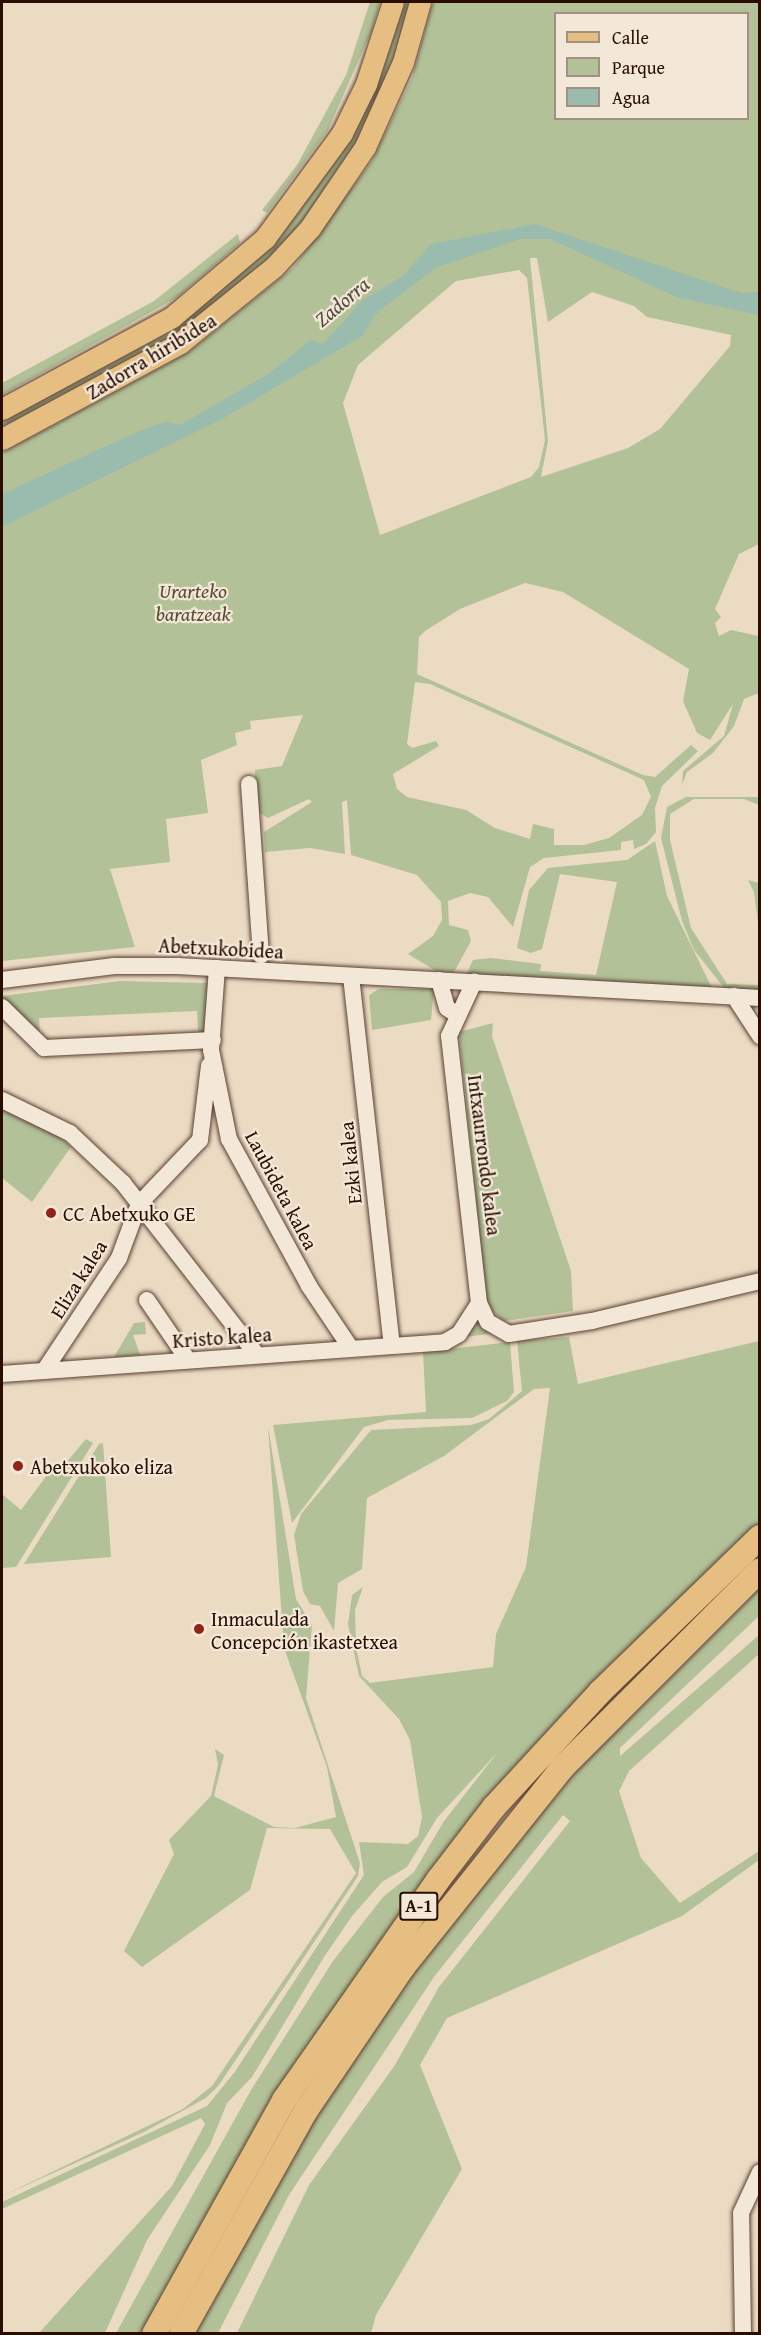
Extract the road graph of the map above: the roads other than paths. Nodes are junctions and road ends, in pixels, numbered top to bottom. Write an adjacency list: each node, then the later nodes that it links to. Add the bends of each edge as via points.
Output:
1 (393, 2): 3 (main road, Zadorra hiribidea, via 342,133 265,238 172,317)
2 (420, 2): 4 (main road, Zadorra hiribidea, via 403,62 365,147 310,228 274,267 180,343)
3 (2, 409)
4 (2, 439)
5 (249, 784): 6 (street)
6 (261, 956)
7 (218, 968): 8 (street, Abetxukobidea); 9 (street, Abetxukobidea, via 114,966); 17 (street, Laubideta kalea)
8 (351, 976): 10 (street, Abetxukobidea); 23 (street, Ezki kalea)
9 (2, 980)
10 (439, 980): 11 (street, Abetxukobidea); 15 (street, via 447,1008)
11 (474, 982): 12 (street, Abetxukobidea); 15 (street, Intxaurrondo kalea)
12 (734, 996): 13 (street, Abetxukobidea); 16 (street)
13 (759, 998)
14 (2, 1007): 17 (street, via 44,1047)
15 (456, 1014): 22 (street, Intxaurrondo kalea, via 449,1036)
16 (759, 1036)
17 (212, 1045): 19 (street, Eliza kalea, via 200,1140); 24 (street, Laubideta kalea, via 229,1139 309,1286)
18 (2, 1100): 19 (street, via 70,1133)
19 (139, 1204): 25 (street); 27 (street, Eliza kalea, via 119,1258)
20 (759, 1281): 22 (street, Intxaurrondo kalea, via 592,1321 508,1334 488,1322)
21 (147, 1300): 26 (street)
22 (479, 1303): 23 (street, Kristo kalea, via 464,1330 445,1342)
23 (392, 1345): 24 (street, Kristo kalea)
24 (350, 1347): 25 (street, Kristo kalea)
25 (257, 1355): 26 (street, Kristo kalea)
26 (188, 1360): 27 (street, Kristo kalea)
27 (44, 1371): 28 (street, Kristo kalea)
28 (2, 1374)
29 (759, 1537): 32 (highway, A-1, via 600,1692 494,1807 438,1880 284,2100)
30 (759, 1570): 33 (highway, A-1, via 561,1769 443,1914 307,2109)
31 (759, 2172): 34 (street, via 741,2213)
32 (154, 2334)
33 (181, 2334)
34 (743, 2334)

